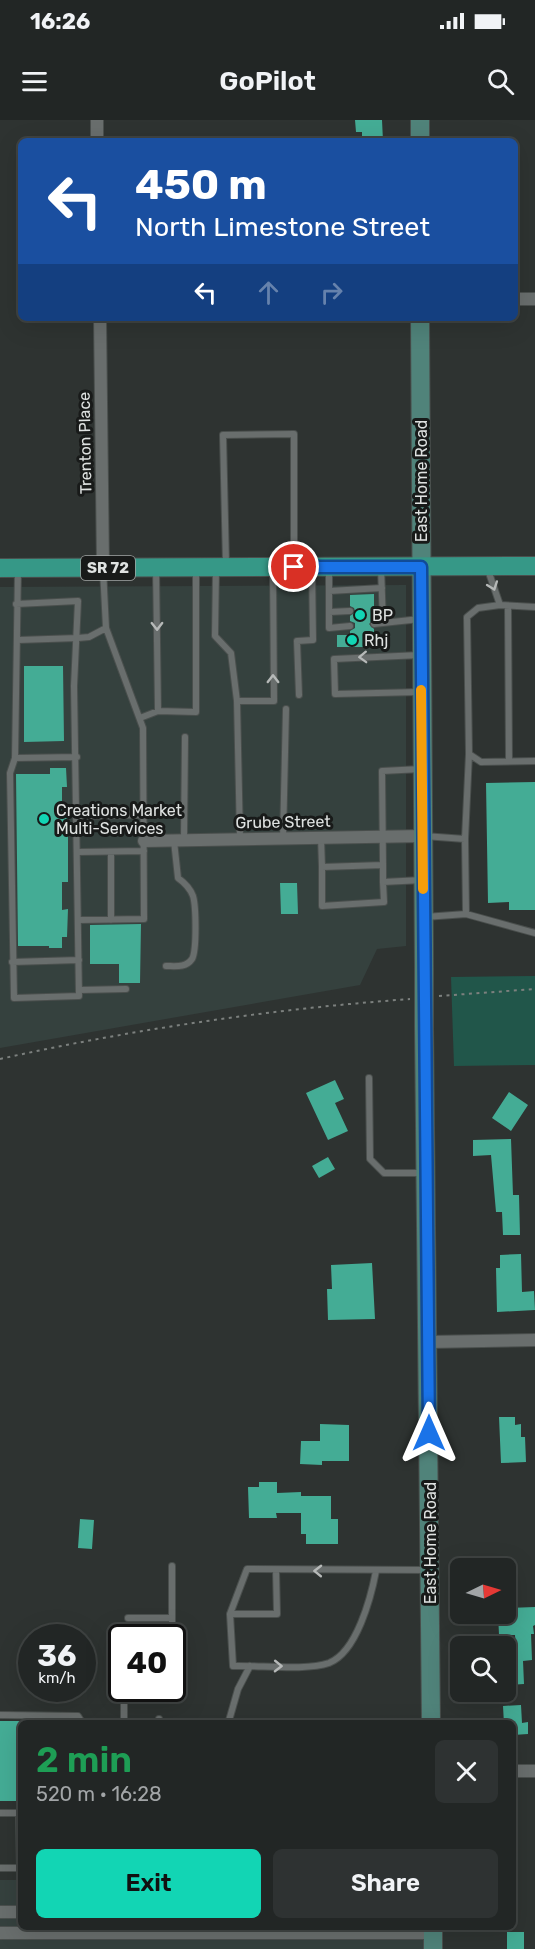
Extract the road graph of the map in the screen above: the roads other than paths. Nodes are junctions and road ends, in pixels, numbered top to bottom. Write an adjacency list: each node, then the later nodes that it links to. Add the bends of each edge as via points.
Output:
1 (97, 120): 3 (street)
2 (420, 120): 4 (street)
3 (98, 138)
4 (420, 138)
5 (518, 299): 6 (street)
6 (535, 299)
7 (100, 321): 18 (street, Trenton Place)
8 (420, 321): 16 (street, East Home Road)
9 (486, 566): 10 (main road, SR 72); 16 (main road, SR 72); 23 (lane, one-way to 23)
10 (535, 566)
11 (196, 567): 12 (main road, SR 72); 19 (main road, SR 72); 42 (lane, via 196,712)
12 (221, 567): 13 (main road, SR 72); 14 (lane, via 223,435 294,434); 40 (lane, via 215,636 231,653)
13 (273, 567): 14 (main road, SR 72); 40 (lane, one-way to 13, via 274,701)
14 (312, 567): 15 (main road, SR 72); 21 (lane); 39 (lane, via 313,640 297,641)
15 (381, 567): 16 (main road, SR 72); 20 (lane)
16 (421, 567): 30 (street, East Home Road)
17 (9, 568): 18 (main road, SR 72); 22 (lane)
18 (103, 568): 19 (main road, SR 72); 34 (lane)
19 (156, 568): 42 (lane, one-way to 42)
20 (382, 588): 21 (lane); 26 (lane)
21 (329, 591): 29 (lane)
22 (16, 604): 35 (lane, via 78,602); 36 (lane)
23 (500, 605): 24 (lane); 45 (lane, via 478,608 467,617)
24 (508, 606): 25 (lane); 48 (lane)
25 (535, 607)
26 (383, 608): 27 (lane); 31 (lane)
27 (374, 609)
28 (350, 611): 29 (lane)
29 (329, 612): 33 (lane, via 329,628)
30 (421, 619): 31 (lane); 37 (street, East Home Road)
31 (383, 623): 32 (lane)
32 (374, 624)
33 (350, 626)
34 (106, 628): 35 (lane); 43 (lane)
35 (78, 638): 36 (lane); 46 (lane, via 74,686)
36 (18, 640): 47 (lane)
37 (421, 655): 38 (street, East Home Road); 38 (lane, one-way to 38, via 334,658 335,694)
38 (421, 692): 50 (street, East Home Road)
39 (298, 695)
40 (237, 701): 56 (lane)
41 (286, 710): 57 (lane)
42 (158, 711): 43 (lane)
43 (140, 718): 52 (lane)
44 (185, 737): 59 (lane)
45 (469, 754): 48 (lane, via 481,762); 58 (lane)
46 (77, 757): 47 (lane); 51 (lane)
47 (15, 758): 73 (lane, via 10,773)
48 (508, 761): 49 (lane)
49 (535, 761)
50 (422, 769): 53 (street, East Home Road); 54 (lane, via 381,771)
51 (77, 816): 52 (lane); 61 (lane)
52 (143, 816): 60 (lane)
53 (423, 836): 54 (street, Grube Street); 58 (lane); 65 (street, East Home Road)
54 (382, 837): 55 (street, Grube Street); 63 (lane)
55 (321, 838): 57 (street, Grube Street); 64 (lane)
56 (240, 839): 57 (street, Grube Street); 59 (street, Grube Street)
57 (283, 839)
58 (465, 839): 67 (lane)
59 (179, 841): 60 (street, Grube Street); 74 (lane, via 178,878 194,898 195,949 192,960 182,966)
60 (144, 846): 62 (lane); 70 (lane, via 144,919)
61 (78, 852): 62 (lane); 69 (lane)
62 (111, 852): 70 (lane)
63 (383, 865): 64 (lane); 66 (lane)
64 (322, 867): 66 (lane, via 322,906 384,902)
65 (423, 880): 66 (lane); 68 (street, East Home Road)
66 (383, 882)
67 (466, 914): 68 (lane); 71 (lane)
68 (423, 917): 78 (street, East Home Road, bridge)
69 (79, 920): 70 (lane); 72 (lane)
70 (111, 920)
71 (535, 933)
72 (79, 960): 73 (lane); 76 (lane)
73 (12, 962): 76 (lane, via 14,998 79,996)
74 (166, 966)
75 (126, 989): 76 (lane)
76 (79, 990)
77 (369, 1078): 78 (lane, via 370,1159 384,1173)
78 (426, 1173): 80 (street, East Home Road)
79 (535, 1340): 80 (street)
80 (428, 1342): 83 (street, East Home Road)
81 (172, 1566): 87 (lane)
82 (276, 1570): 84 (lane, one-way to 82); 85 (lane, via 247,1569); 85 (lane, via 277,1614)
83 (430, 1570): 84 (lane); 95 (street, East Home Road)
84 (376, 1571): 89 (lane, one-way to 84, via 331,1662 346,1650 359,1626 372,1595)
85 (230, 1614): 89 (lane, via 233,1666)
86 (128, 1618): 87 (lane)
87 (172, 1618): 88 (lane)
88 (172, 1624)
89 (250, 1666): 94 (lane)
90 (124, 1702): 93 (lane)
91 (0, 1715): 92 (lane, via 78,1716)
92 (80, 1720)
93 (124, 1720)
94 (229, 1720)
95 (431, 1720)
96 (535, 1770): 97 (street)
97 (516, 1771)
98 (0, 1813): 99 (lane)
99 (18, 1813)
100 (0, 1868): 101 (lane)
101 (18, 1868)
102 (0, 1912): 103 (street)
103 (18, 1912)
104 (133, 1930): 105 (street); 106 (street)
105 (0, 1933)
106 (433, 1936)

